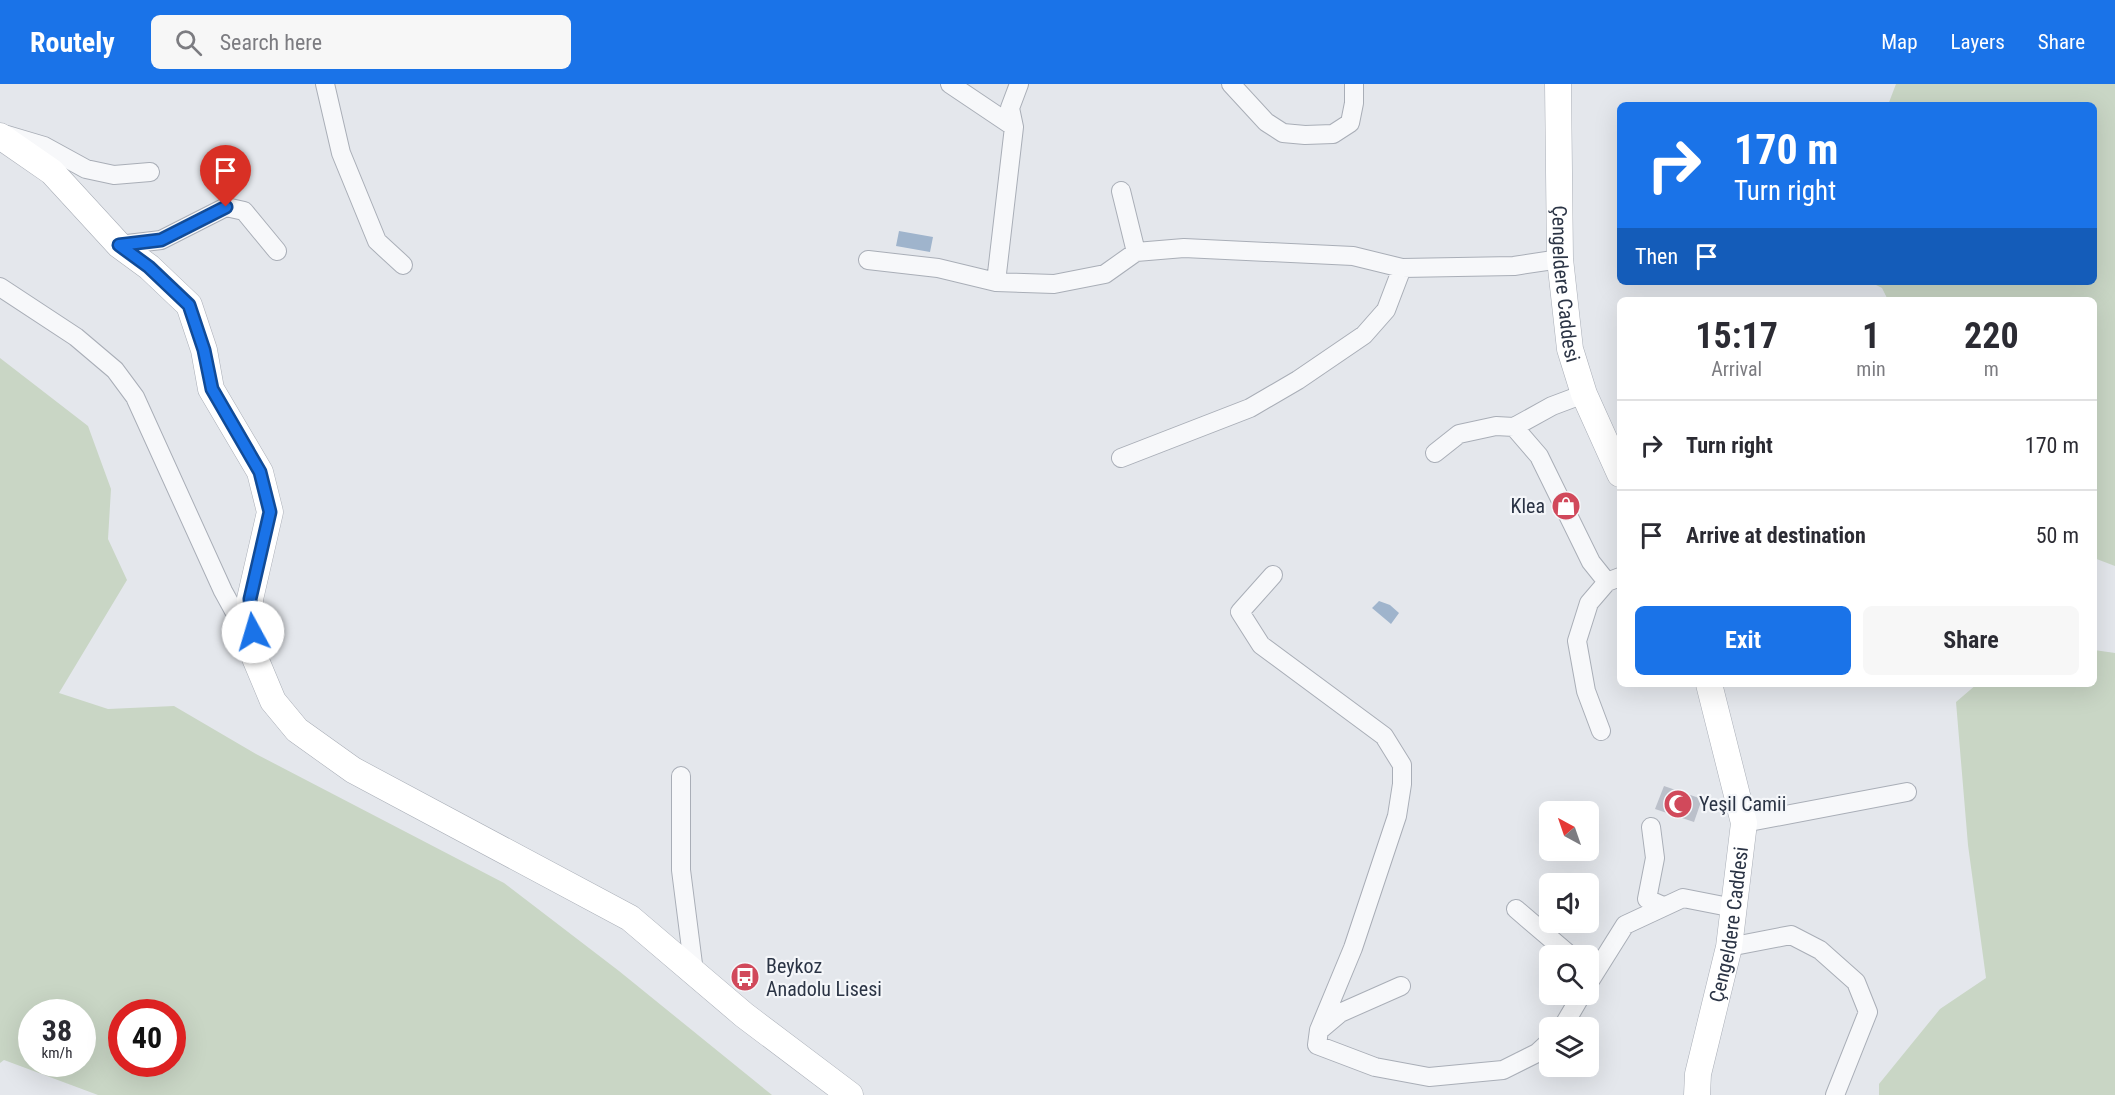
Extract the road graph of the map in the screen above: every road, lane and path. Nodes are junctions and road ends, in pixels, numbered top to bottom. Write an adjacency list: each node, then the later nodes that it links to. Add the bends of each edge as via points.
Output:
1 (325, 84): 16 (street, via 341,153 377,241)
2 (950, 84): 7 (street)
3 (1019, 84): 7 (street, via 1010,108)
4 (1230, 84): 5 (street, via 1282,133 1305,135 1333,134 1350,123)
5 (1354, 84)
6 (1557, 84): 15 (street, Çengeldere Caddesi)
7 (1014, 127): 18 (street)
8 (0, 134): 9 (street, via 44,146 86,169 114,175); 11 (street, via 52,172)
9 (150, 172)
10 (1121, 191): 13 (street)
11 (119, 245): 12 (street, via 161,240 226,207 244,211); 27 (street, via 189,305 212,389 260,472 270,512 250,599)
12 (277, 251)
13 (1136, 252): 17 (street, via 1184,248 1353,256); 18 (street, via 1105,274 1054,284)
14 (868, 260): 18 (street, via 938,268)
15 (1560, 260): 17 (street, via 1514,266); 20 (street, Çengeldere Caddesi, via 1570,349)
16 (403, 265)
17 (1402, 268): 23 (street, via 1386,310 1364,335 1307,374 1250,408)
18 (996, 282)
19 (0, 287): 27 (street, via 76,337 115,370 135,398 218,581)
20 (1584, 394): 21 (street); 24 (street, Çengeldere Caddesi)
21 (1514, 427): 22 (street, via 1496,426 1459,434); 26 (street, via 1539,456 1591,562)
22 (1435, 453)
23 (1121, 458)
24 (1617, 467)
25 (1273, 575): 42 (street, via 1240,612 1261,645 1384,736 1402,765 1397,816 1353,948)
26 (1613, 580): 29 (street, via 1589,603 1577,641 1586,691)
27 (255, 648): 40 (street, via 255,658 273,701 297,730 352,770 630,918)
28 (1710, 687): 32 (street, Çengeldere Caddesi)
29 (1601, 731)
30 (681, 776): 40 (street, via 681,870)
31 (1907, 792): 32 (street)
32 (1744, 823): 35 (street, Çengeldere Caddesi)
33 (1651, 827): 34 (street, via 1655,858 1647,899)
34 (1664, 906): 35 (street, via 1683,898); 39 (street, via 1625,925)
35 (1734, 908): 38 (street, Çengeldere Caddesi)
36 (1516, 909): 37 (street)
37 (1558, 945)
38 (1729, 947): 45 (street, Çengeldere Caddesi, via 1698,1074); 46 (street, via 1791,935 1820,950 1856,982 1868,1012)
39 (1599, 963)
40 (694, 972): 44 (street)
41 (1401, 987): 42 (street, via 1340,1013)
42 (1319, 1030): 43 (street, via 1317,1045 1375,1067 1429,1077 1503,1070)
43 (1539, 1051)
44 (850, 1095)
45 (1697, 1095)
46 (1835, 1095)

